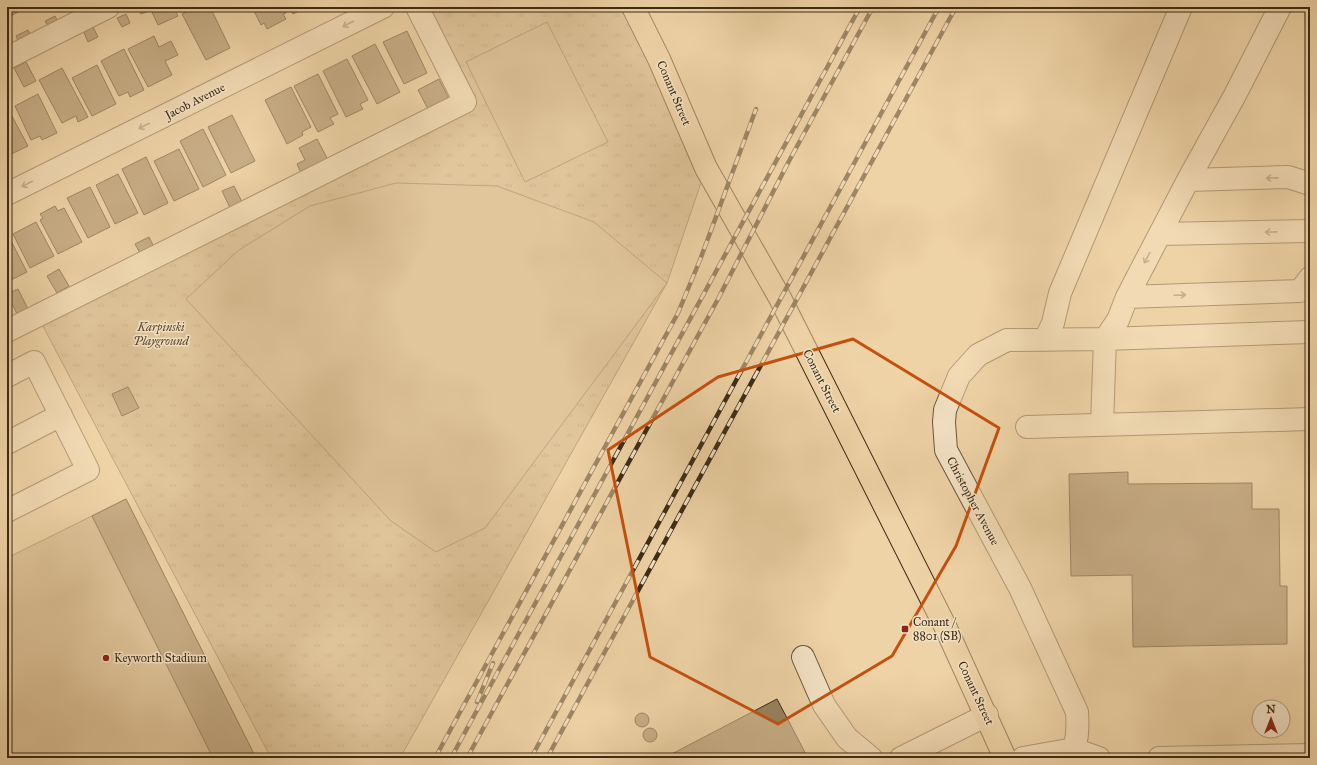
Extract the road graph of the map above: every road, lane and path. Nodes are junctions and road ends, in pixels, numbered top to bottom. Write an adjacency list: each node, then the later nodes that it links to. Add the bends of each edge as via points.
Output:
1 (108, 7): 7 (street)
2 (383, 7): 10 (street, Jacob Avenue, one-way to 10)
3 (417, 7): 15 (street, via 465,102)
4 (633, 7): 27 (main road, Conant Street, via 659,59 706,168 780,298)
5 (1181, 7): 18 (street, via 1060,293 1053,323)
6 (1280, 7): 8 (street)
7 (7, 58)
8 (1188, 180): 9 (street, one-way to 8, via 1288,177); 12 (street)
9 (1310, 184)
10 (7, 194)
11 (1310, 231): 12 (street, one-way to 12)
12 (1160, 234): 14 (street, one-way to 14)
13 (1310, 278): 14 (street, one-way to 13, via 1300,291)
14 (1127, 297): 17 (street, via 1118,320)
15 (7, 330)
16 (1310, 332): 17 (street, Christopher Avenue)
17 (1105, 339): 18 (street, Christopher Avenue); 22 (street)
18 (1045, 340): 28 (street, Christopher Avenue, via 1007,340 978,354 959,376 946,403 944,432 946,450 951,461 1020,588 1077,712 1078,733)
19 (7, 376): 20 (street, via 34,362)
20 (61, 415): 24 (street); 25 (street, via 88,470)
21 (1310, 419): 22 (street)
22 (1102, 425): 23 (street)
23 (1027, 427)
24 (7, 443)
25 (7, 511)
26 (802, 657): 30 (street, via 824,705 847,738)
27 (987, 715): 31 (street); 32 (main road, Conant Street)
28 (1072, 753): 33 (street); 34 (street)
29 (1310, 755): 35 (street)
30 (871, 758)
31 (901, 758)
32 (1005, 758)
33 (1023, 758)
34 (1099, 758)
35 (1159, 758)

